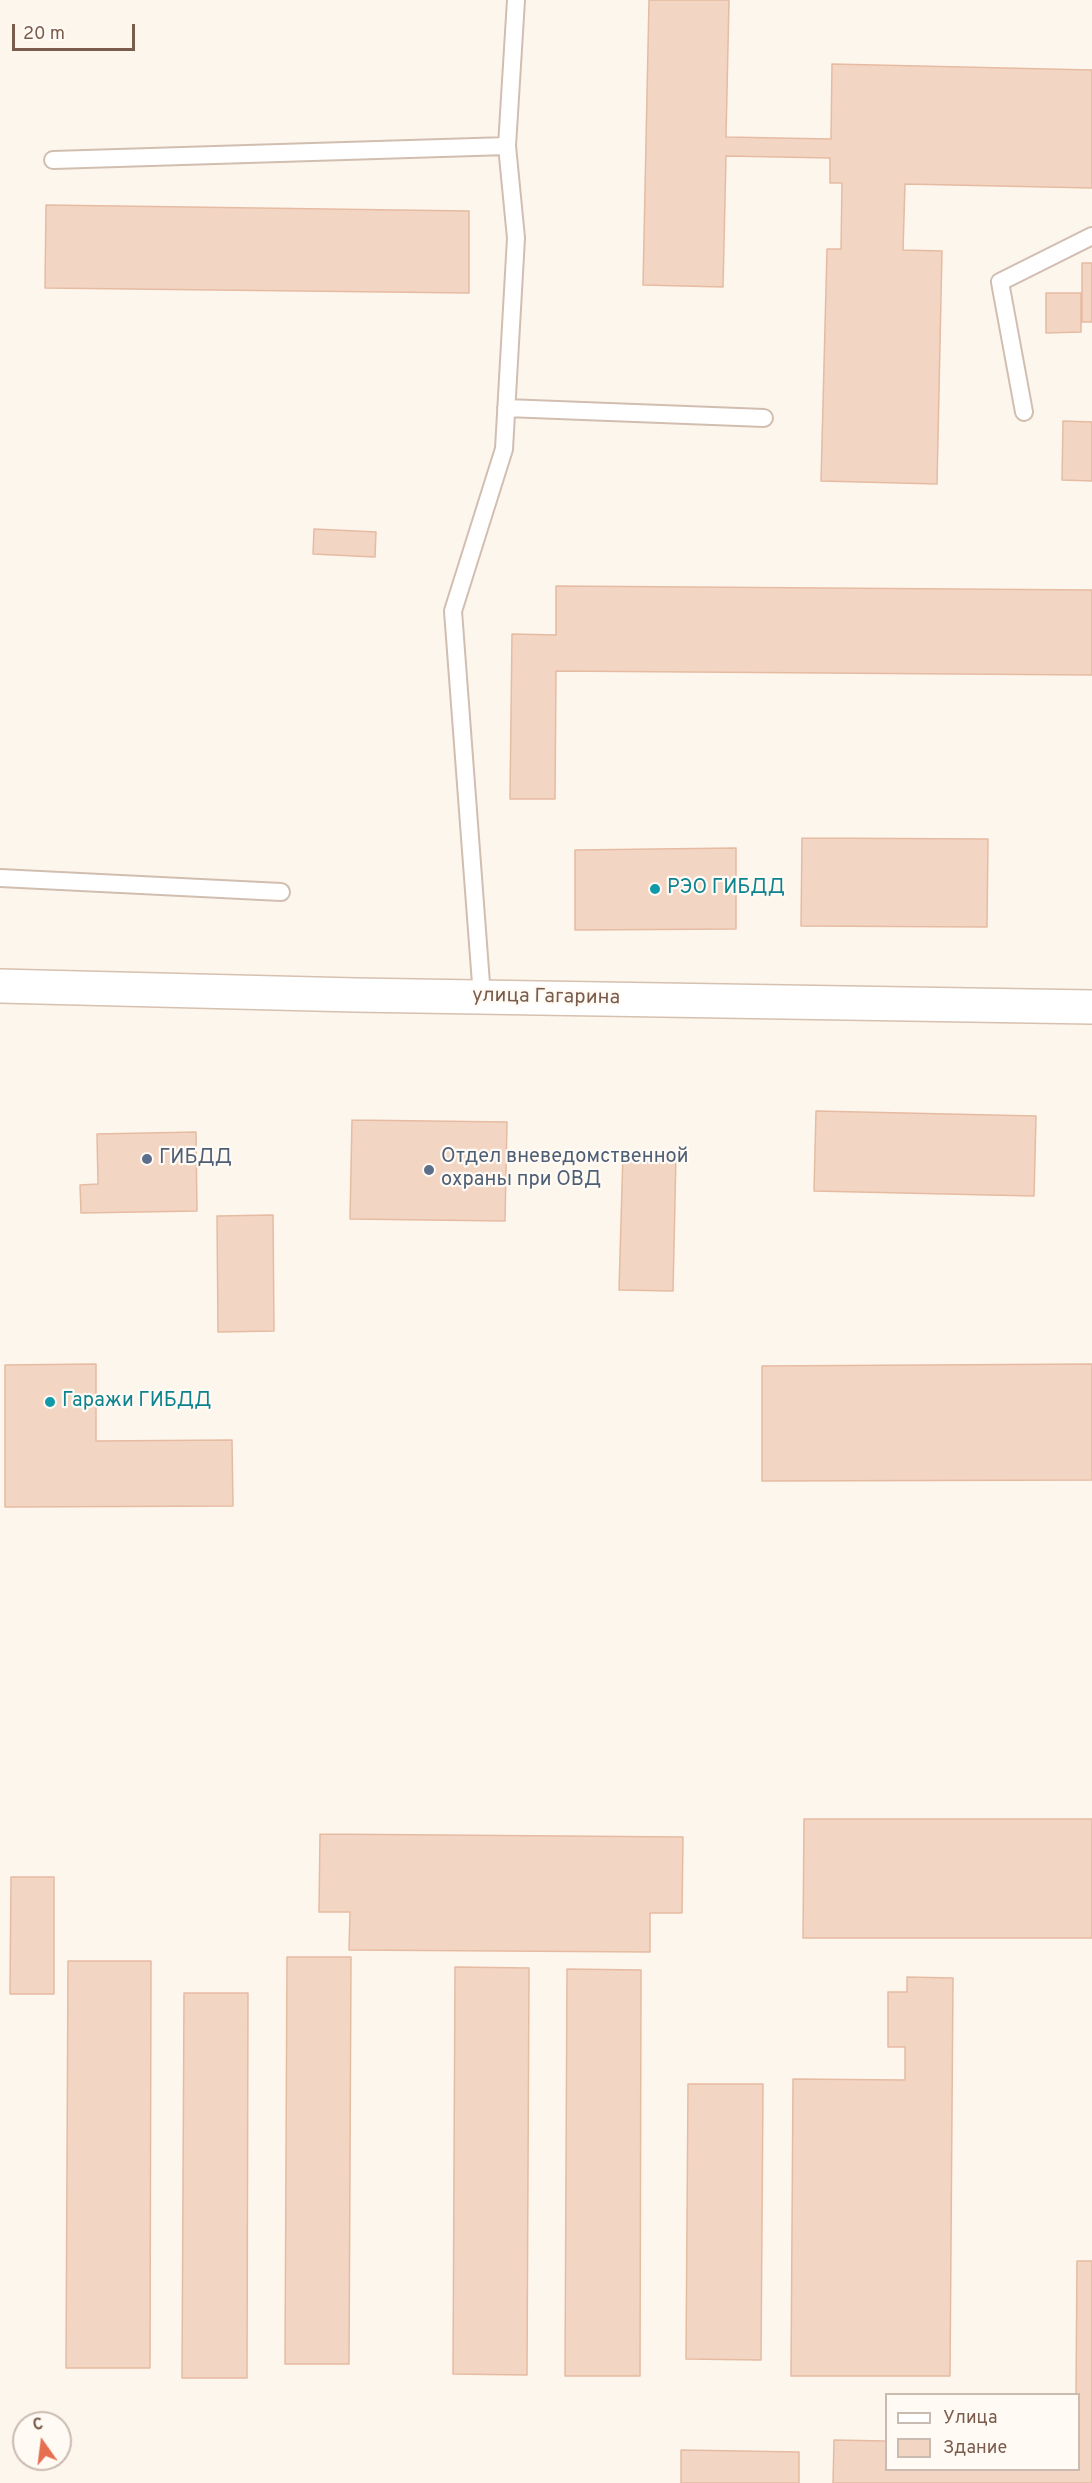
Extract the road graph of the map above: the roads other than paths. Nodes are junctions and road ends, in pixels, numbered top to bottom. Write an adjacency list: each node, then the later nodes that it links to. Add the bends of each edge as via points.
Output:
1 (516, 0): 2 (lane)
2 (507, 146): 3 (lane); 5 (lane, via 516,238)
3 (52, 160)
4 (1092, 236): 6 (lane, via 1000,282)
5 (506, 408): 7 (lane); 11 (lane, via 504,449 453,611)
6 (1024, 412)
7 (764, 418)
8 (0, 878): 9 (lane)
9 (281, 892)
10 (0, 986): 11 (street, улица Гагарина)
11 (482, 997): 12 (street, улица Гагарина)
12 (1092, 1006)

